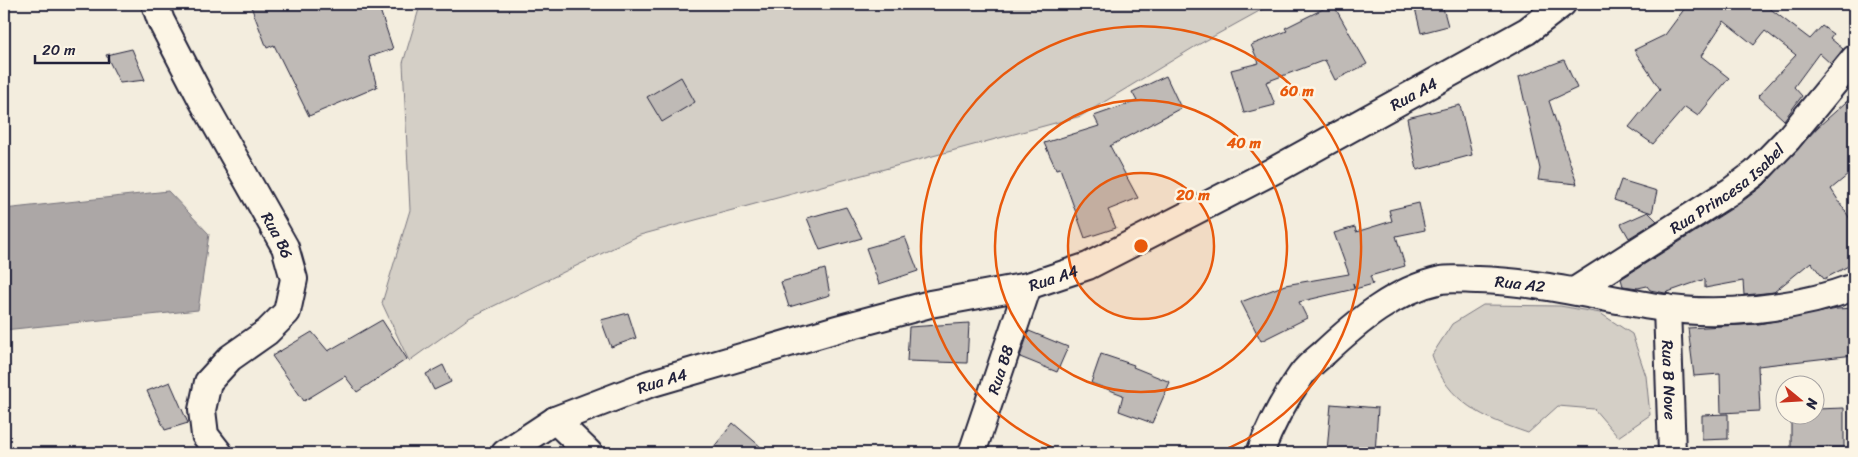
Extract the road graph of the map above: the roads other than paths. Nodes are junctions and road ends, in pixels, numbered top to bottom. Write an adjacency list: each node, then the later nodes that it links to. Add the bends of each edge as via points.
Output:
1 (155, 4): 9 (street, Rua B6, via 202,100 285,248 294,279 287,312 267,332 230,358 208,382 202,410 205,435)
2 (1562, 4): 4 (street, Rua A4, via 1527,31 1275,170 1088,266)
3 (1854, 59): 6 (street, Rua Princesa Isabel, via 1788,139 1755,173)
4 (1028, 286): 8 (street, Rua A4, via 930,304 838,329 649,384); 12 (street, Rua B8)
5 (1854, 287): 7 (street, Rua A2, via 1837,294 1764,308 1723,311)
6 (1576, 290): 7 (street, Rua A2); 13 (street, Rua A2, via 1517,281 1442,280 1394,298 1351,327 1303,372 1268,431)
7 (1667, 308): 14 (street, Rua B Nove)
8 (555, 420): 10 (street, Rua A4); 11 (street)
9 (219, 453)
10 (505, 453)
11 (589, 453)
12 (972, 453)
13 (1260, 453)
14 (1672, 453)

